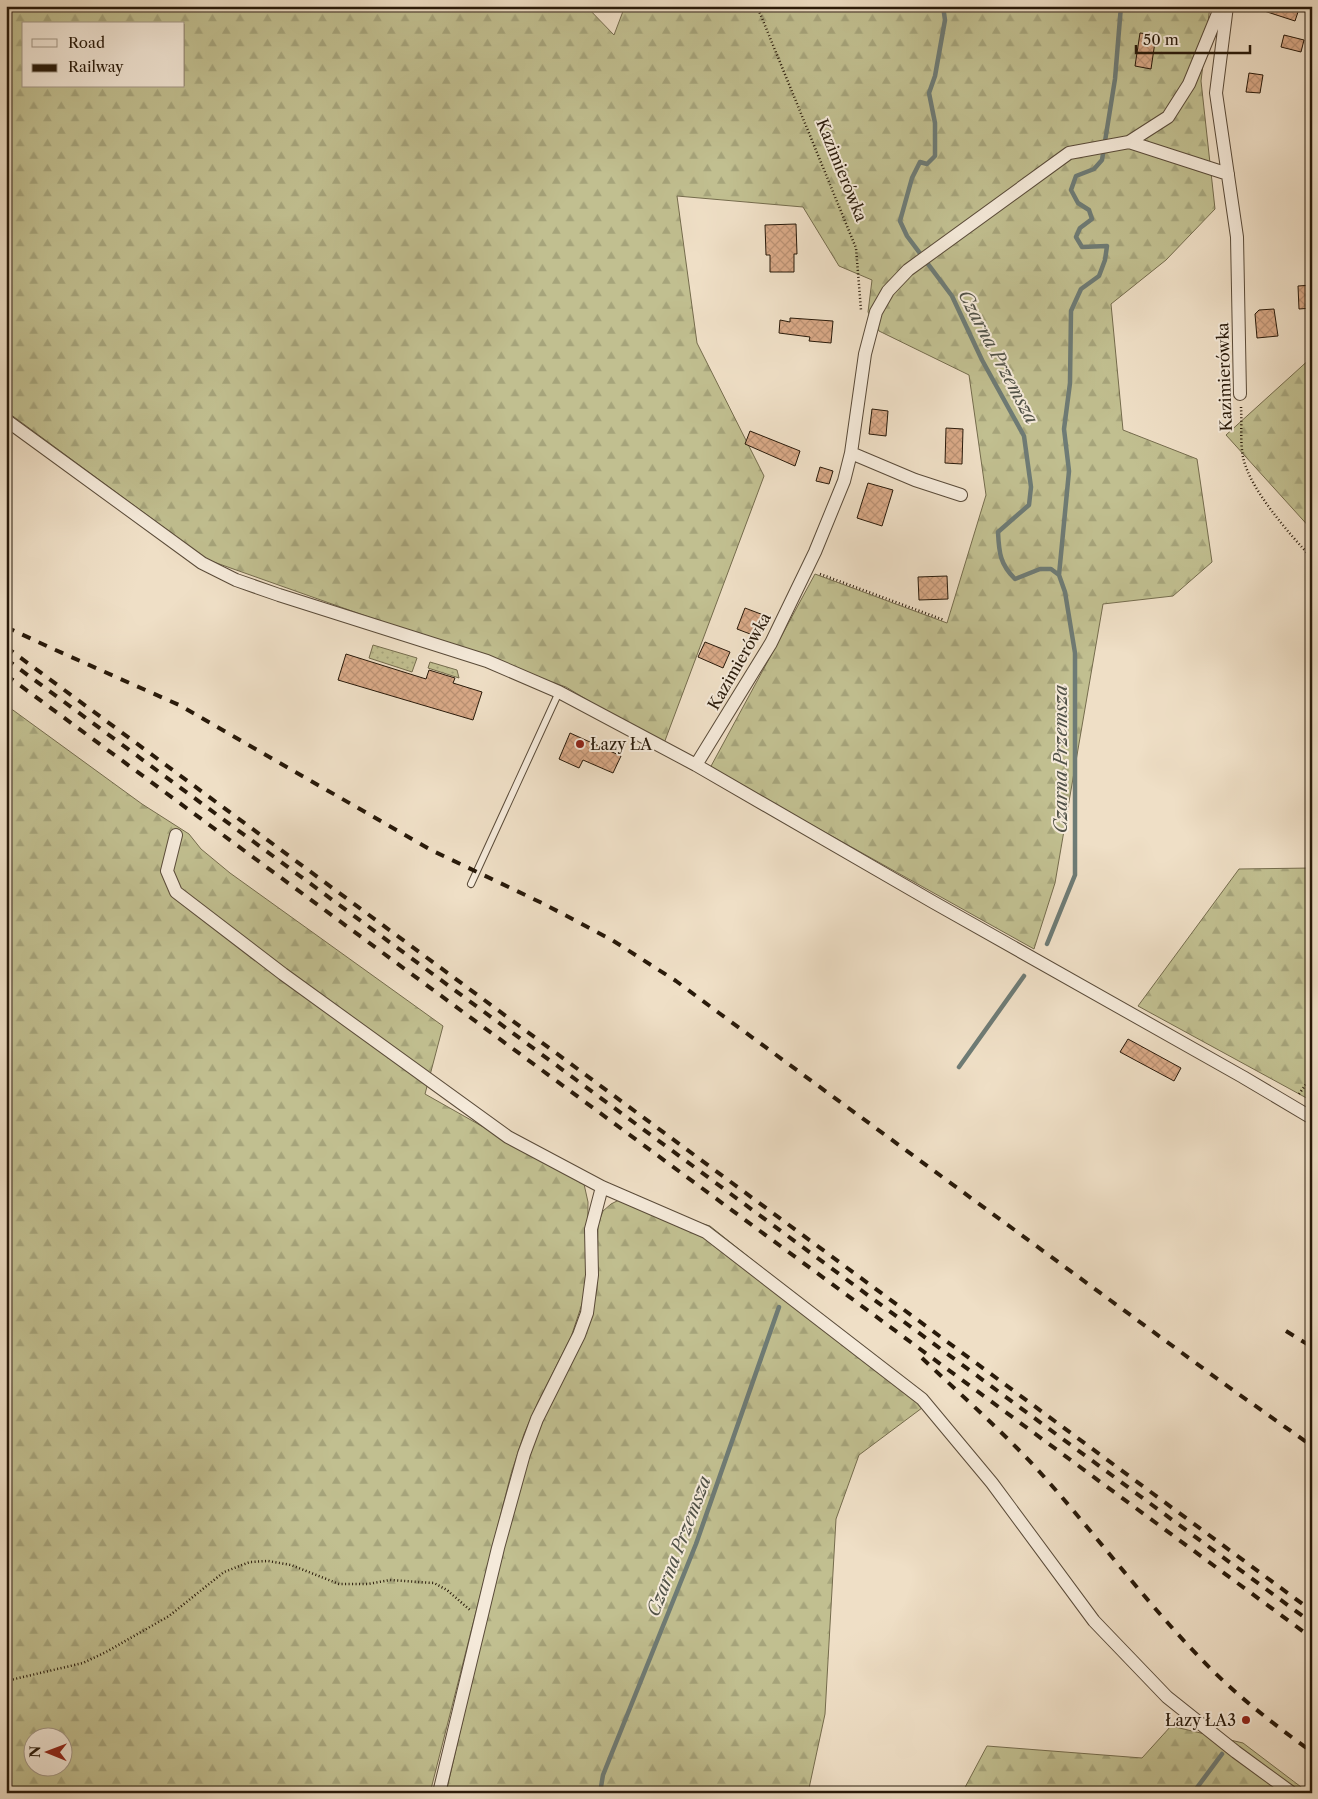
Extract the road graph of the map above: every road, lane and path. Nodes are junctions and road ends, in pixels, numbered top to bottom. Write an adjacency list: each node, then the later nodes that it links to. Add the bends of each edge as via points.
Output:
1 (756, 6): 6 (path, Kazimierówka, via 856,248)
2 (1221, 6): 4 (street, Kazimierówka, via 1189,84 1168,117)
3 (1227, 6): 5 (street, Kazimierówka, via 1216,93)
4 (1129, 142): 5 (street, Kazimierówka); 9 (street, Kazimierówka, via 1069,153 932,252 888,291 876,312 865,354)
5 (1228, 174): 7 (street, Kazimierówka, via 1237,236)
6 (862, 316)
7 (1240, 394): 11 (path, Kazimierówka, via 1243,458 1254,484 1274,514)
8 (6, 420): 14 (street, via 194,557 236,580 487,661)
9 (851, 453): 10 (street); 12 (street, Kazimierówka, via 844,481)
10 (960, 495)
11 (1312, 558)
12 (807, 570): 13 (path); 15 (street, Kazimierówka, via 771,643)
13 (944, 620)
14 (559, 692): 15 (street); 17 (lane)
15 (696, 765): 19 (street)
16 (176, 835): 21 (street, via 167,871 176,892 508,1137)
17 (471, 884)
18 (1312, 1076): 19 (path)
19 (1291, 1106): 20 (street)
20 (1312, 1118)
21 (602, 1187): 22 (street, via 591,1229 592,1275 587,1313 524,1454); 25 (street, via 706,1232 922,1399 992,1483 1094,1621 1167,1697)
22 (481, 1619): 23 (path, via 434,1583 390,1580 339,1584 291,1565 250,1562 224,1572 169,1616 106,1652 83,1663); 24 (street)
23 (6, 1682)
24 (439, 1793)
25 (1292, 1793)

